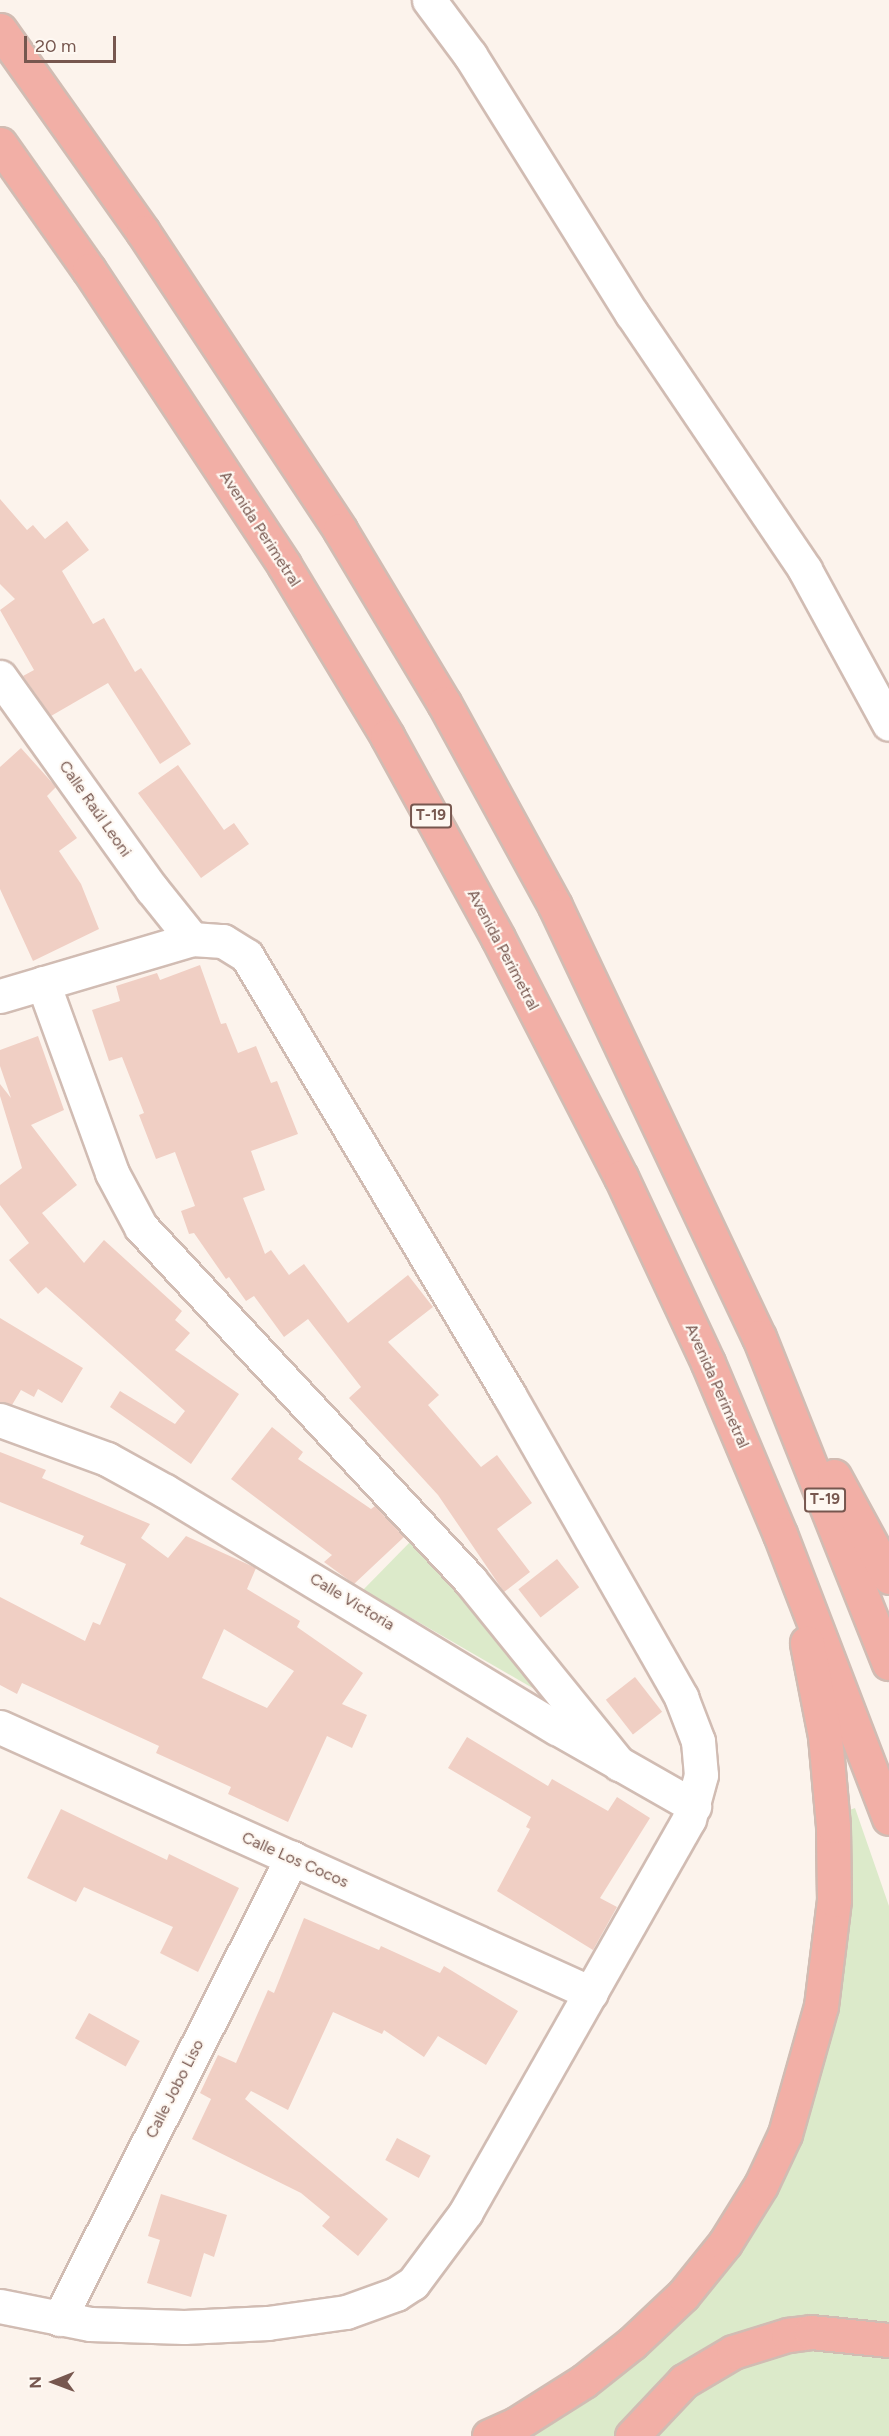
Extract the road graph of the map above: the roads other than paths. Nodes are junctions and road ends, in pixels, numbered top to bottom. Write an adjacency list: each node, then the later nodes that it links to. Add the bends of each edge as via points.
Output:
1 (429, 0): 5 (street, via 470,55 632,314 805,570)
2 (0, 30): 9 (highway, T-19, via 240,377 340,530 444,703 555,906)
3 (0, 144): 11 (highway, Avenida Perimetral / T-19, via 89,270 272,546 387,736 498,938 621,1177 708,1363)
4 (0, 677): 6 (street, Calle Raúl Leoni)
5 (889, 724)
6 (192, 939): 7 (street); 16 (street, via 223,941 247,956 520,1416 681,1697 698,1741 701,1775)
7 (44, 983): 8 (street); 15 (street, via 112,1173 141,1227 470,1580)
8 (0, 996)
9 (759, 1338): 12 (highway); 13 (highway, T-19)
10 (0, 1420): 15 (street, Calle Victoria, via 107,1460 165,1491)
11 (780, 1534): 17 (highway, Avenida Perimetral / T-19); 23 (highway, via 820,1713 833,1826 834,1900 829,1958 821,2006 792,2112 761,2185 725,2243 683,2295 633,2343 584,2381 516,2424)
12 (889, 1577)
13 (889, 1663)
14 (0, 1727): 18 (street, Calle Los Cocos)
15 (619, 1764): 16 (street, Calle Victoria)
16 (694, 1806): 19 (street)
17 (889, 1818)
18 (292, 1858): 19 (street, Calle Los Cocos); 21 (street, Calle Jobo Liso)
19 (591, 1993): 21 (street, via 466,2212 413,2283 396,2294 345,2312 268,2323 134,2326)
20 (0, 2306): 21 (street)
21 (59, 2319)
22 (889, 2340): 24 (highway, via 811,2332 733,2352 684,2381)
23 (489, 2436)
24 (632, 2436)

